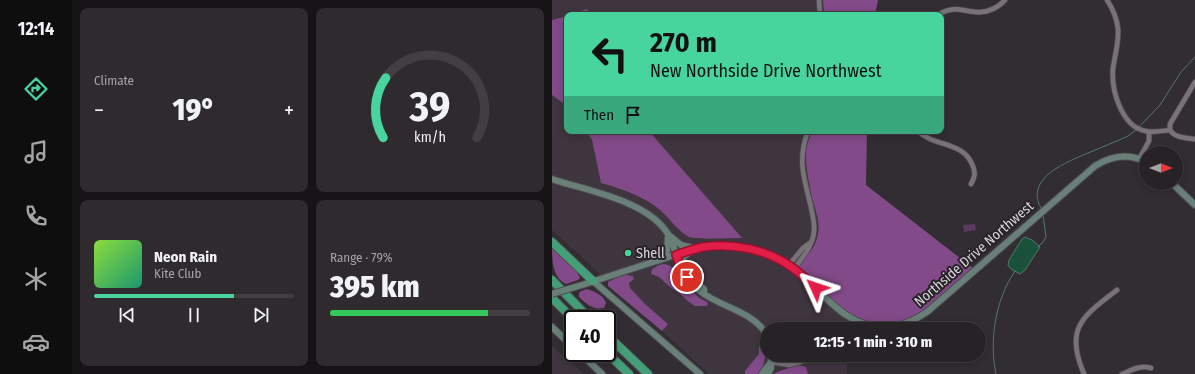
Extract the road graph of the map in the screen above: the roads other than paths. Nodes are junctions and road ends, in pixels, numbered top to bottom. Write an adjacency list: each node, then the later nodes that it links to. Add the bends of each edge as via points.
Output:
1 (819, 0): 4 (street)
2 (1005, 0): 5 (street, via 998,6 984,11 956,9)
3 (1107, 0): 8 (street, via 1118,29 1113,68 1115,94 1126,119 1140,130)
4 (820, 12)
5 (944, 12)
6 (1195, 82): 7 (street, via 1170,124)
7 (1170, 130): 8 (street); 11 (street, via 1172,134)
8 (1149, 132): 12 (street)
9 (807, 134): 23 (street, via 802,149 802,166 815,230 807,252)
10 (922, 134): 15 (street, via 935,142 953,146 965,154 975,172)
11 (1195, 140)
12 (1146, 146)
13 (1139, 159): 23 (street, Northside Drive Northwest, via 1116,157 1095,166 927,312 904,325 879,328 854,320)
14 (552, 180): 18 (street, via 628,203 653,219)
15 (971, 184)
16 (1180, 190): 17 (street)
17 (1195, 204)
18 (668, 234): 20 (street, via 681,245); 21 (street); 22 (street, via 666,251)
19 (552, 242): 25 (highway)
20 (697, 249): 21 (street, Northside Drive Northwest); 23 (street, Northside Drive Northwest, via 717,246 746,248 771,255); 28 (street, via 687,254 683,263 688,273 704,289)
21 (676, 255): 22 (street, Northside Drive Northwest); 28 (street, via 687,277)
22 (660, 261): 25 (street, Northside Drive Northwest)
23 (791, 267)
24 (552, 280): 31 (highway)
25 (593, 282): 27 (street, Northside Drive Northwest, bridge); 44 (street)
26 (1118, 290): 47 (street, via 1088,313 1081,322 1077,332 1076,349)
27 (552, 294)
28 (704, 294): 32 (street, via 751,317)
29 (552, 298): 30 (highway)
30 (564, 310)
31 (581, 310)
32 (760, 325)
33 (552, 327): 34 (street)
34 (564, 338)
35 (616, 344): 43 (highway)
36 (616, 361): 42 (highway)
37 (589, 362): 41 (street)
38 (771, 362): 39 (street, via 789,365); 45 (street); 46 (street)
39 (799, 362)
40 (1151, 368): 48 (street, via 1138,367)
41 (602, 374)
42 (629, 374)
43 (648, 374)
44 (700, 374)
45 (762, 374)
46 (768, 374)
47 (1084, 374)
48 (1122, 374)

